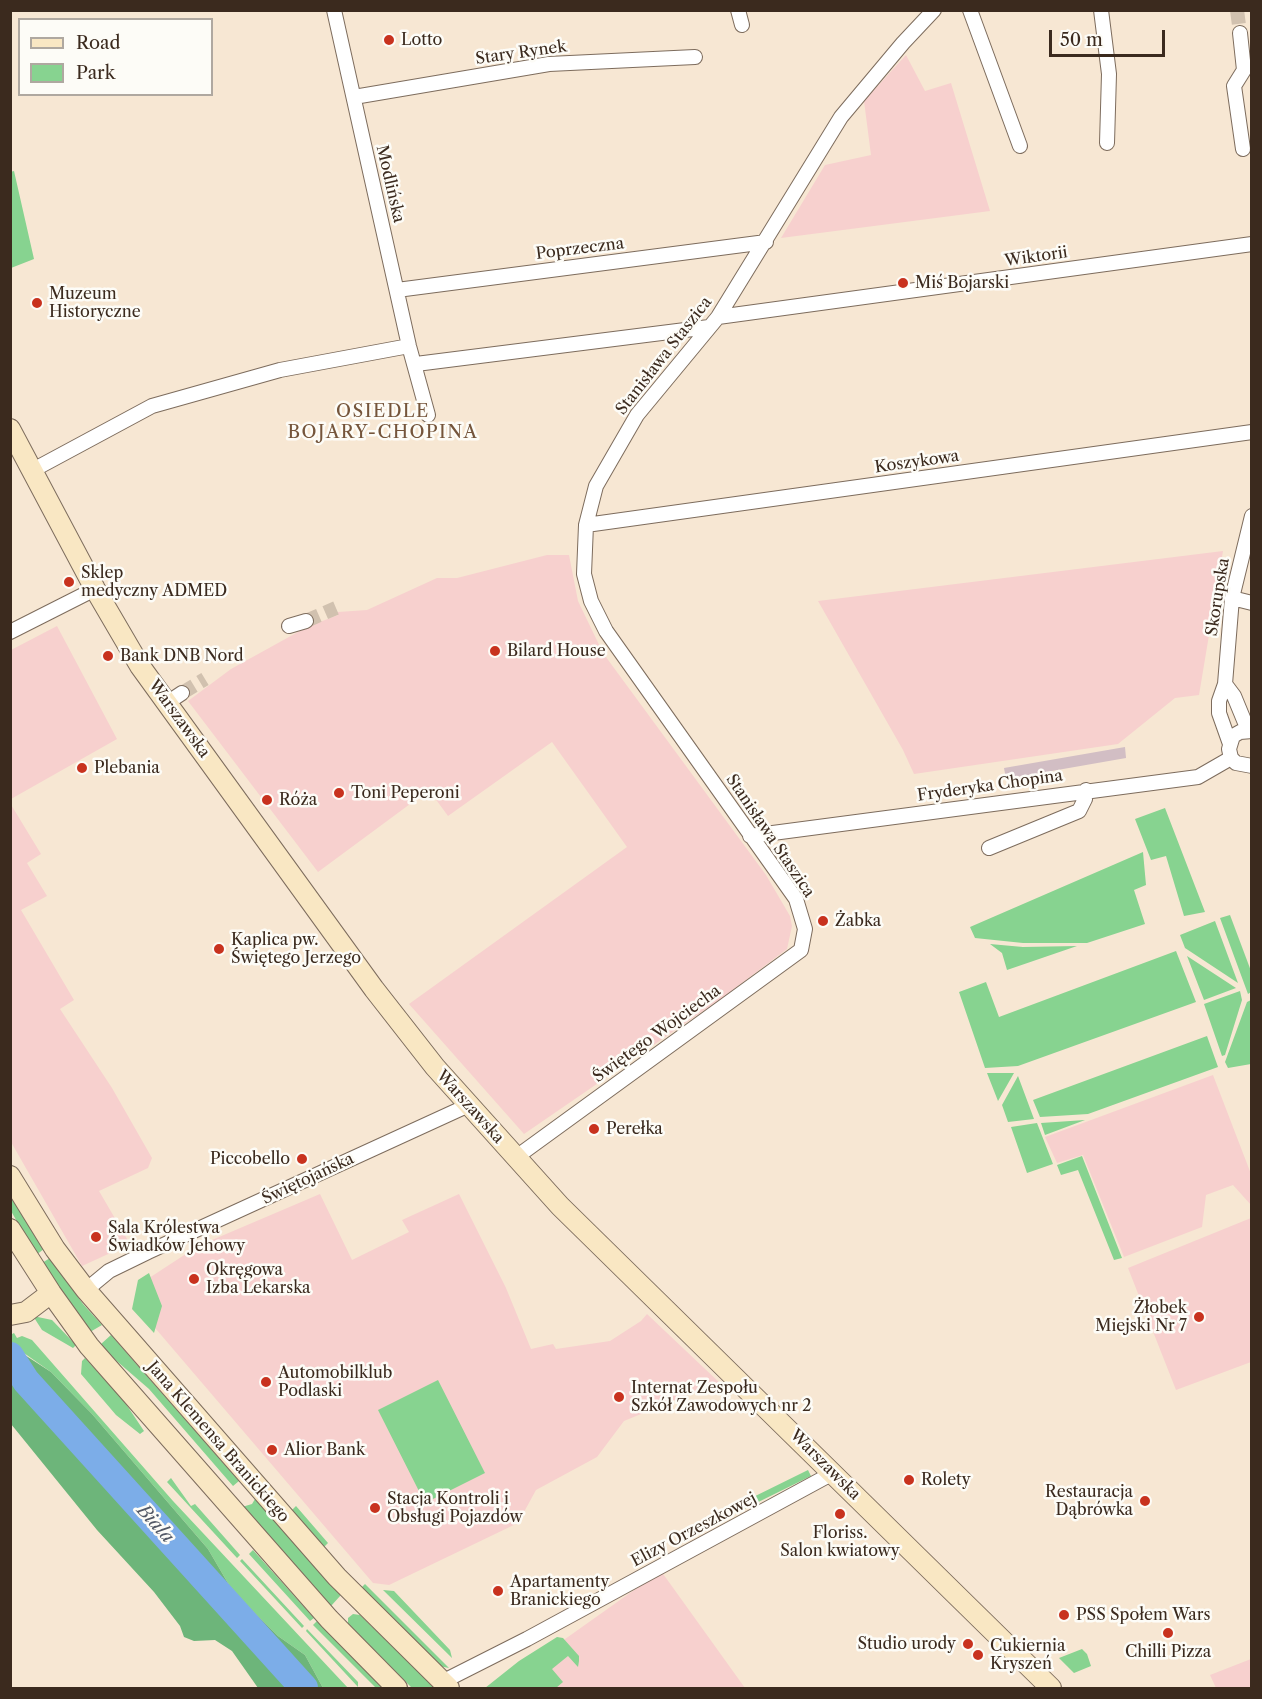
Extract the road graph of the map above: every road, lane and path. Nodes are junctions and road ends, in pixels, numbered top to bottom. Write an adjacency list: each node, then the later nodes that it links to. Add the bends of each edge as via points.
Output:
1 (334, 10): 9 (street, Modlińska)
2 (738, 10): 6 (street)
3 (934, 10): 13 (street, Stanisława Staszica, via 841,117)
4 (970, 10): 11 (street)
5 (1101, 10): 10 (street, via 1109,74)
6 (742, 25)
7 (1239, 33): 12 (street, via 1244,70 1234,86)
8 (695, 57): 9 (street, Stary Rynek, via 538,66)
9 (354, 97): 15 (street, Modlińska)
10 (1107, 142)
11 (1020, 146)
12 (1243, 149)
13 (766, 242): 15 (street, Poprzeczna); 16 (street, Stanisława Staszica)
14 (1251, 244): 16 (street, Wiktorii)
15 (397, 290): 17 (street, Modlińska)
16 (714, 322): 18 (street); 24 (street, Stanisława Staszica, via 637,415 596,486)
17 (409, 346): 18 (street, Modlińska); 22 (street, via 280,370 152,406)
18 (416, 364): 19 (street, Modlińska)
19 (428, 415)
20 (10, 429): 22 (street, Warszawska)
21 (1251, 432): 24 (street, Koszykowa)
22 (33, 470): 25 (street, Warszawska)
23 (1251, 516): 26 (street, Skorupska)
24 (586, 525): 36 (street, Stanisława Staszica, via 584,573 591,601 606,631)
25 (95, 589): 30 (street); 39 (street, Warszawska, via 122,636 175,698 374,989)
26 (1232, 598): 27 (street); 31 (street, Skorupska)
27 (1251, 603)
28 (306, 621): 29 (street)
29 (289, 626)
30 (10, 632)
31 (1225, 684): 32 (street); 33 (street, Skorupska, via 1219,713)
32 (1250, 730): 33 (street, Fryderyka Chopina, via 1233,736)
33 (1230, 751): 34 (street); 35 (street, Fryderyka Chopina, via 1198,777)
34 (1250, 767)
35 (1086, 790): 36 (street, Fryderyka Chopina); 37 (street, via 1079,811)
36 (750, 836): 38 (street, Stanisława Staszica, via 796,899)
37 (989, 848)
38 (805, 929): 40 (street, Świętego Wojciecha, via 801,950)
39 (469, 1105): 40 (street, Warszawska); 43 (street, Świętojańska, via 148,1252 109,1271)
40 (515, 1158): 46 (street, Warszawska, via 568,1215)
41 (10, 1176): 43 (street, Jana Klemensa Branickiego, via 55,1249)
42 (10, 1229): 44 (street, Jana Klemensa Branickiego)
43 (86, 1290): 47 (street, Jana Klemensa Branickiego)
44 (51, 1293): 45 (street, via 21,1302); 48 (street, Jana Klemensa Branickiego, via 89,1346)
45 (10, 1313)
46 (833, 1473): 51 (street, Elizy Orzeszkowej); 53 (street, Warszawska)
47 (254, 1483): 48 (street); 49 (street, Jana Klemensa Branickiego)
48 (229, 1505): 50 (street, Jana Klemensa Branickiego)
49 (356, 1597): 50 (street); 51 (street, Jana Klemensa Branickiego)
50 (329, 1619): 52 (street, Jana Klemensa Branickiego)
51 (446, 1685)
52 (397, 1689)
53 (1051, 1689)

